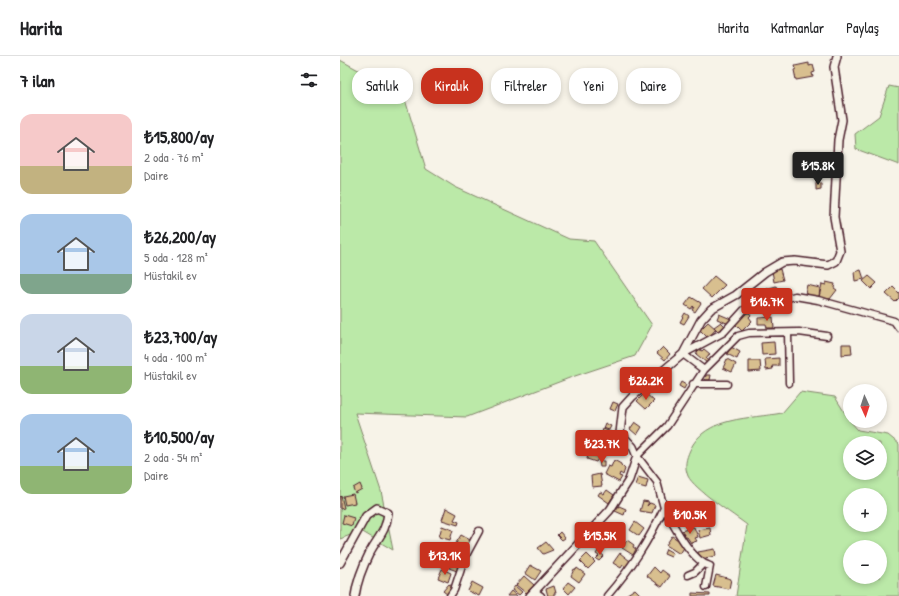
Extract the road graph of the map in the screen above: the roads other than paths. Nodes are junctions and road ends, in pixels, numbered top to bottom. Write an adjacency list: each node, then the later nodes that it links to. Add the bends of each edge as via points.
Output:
1 (837, 56): 5 (street, via 834,67 842,120 838,140 834,217 840,251 836,261 828,265 782,262 764,272 736,295 711,309 701,320)
2 (899, 328): 5 (street, via 894,321 795,296 744,310 724,332)
3 (788, 333): 4 (street); 6 (street, via 749,333 738,336); 9 (street)
4 (827, 336)
5 (683, 354): 6 (street); 10 (street, via 638,391 623,407 620,433 633,447)
6 (704, 370): 7 (street)
7 (693, 384): 8 (street); 10 (street, via 667,426)
8 (726, 384)
9 (789, 384)
10 (637, 456): 11 (street, via 657,482); 17 (street, via 629,480 610,510)
11 (664, 508): 14 (street, via 678,534); 21 (street, via 650,540)
12 (478, 531): 19 (street)
13 (340, 563): 18 (street, via 366,516 377,508 388,513 383,534 371,551 357,584)
14 (703, 564): 15 (street); 16 (street, via 710,566)
15 (688, 575)
16 (706, 587)
17 (532, 593): 20 (street)
18 (355, 596)
19 (450, 596)
20 (541, 596)
21 (607, 596)

